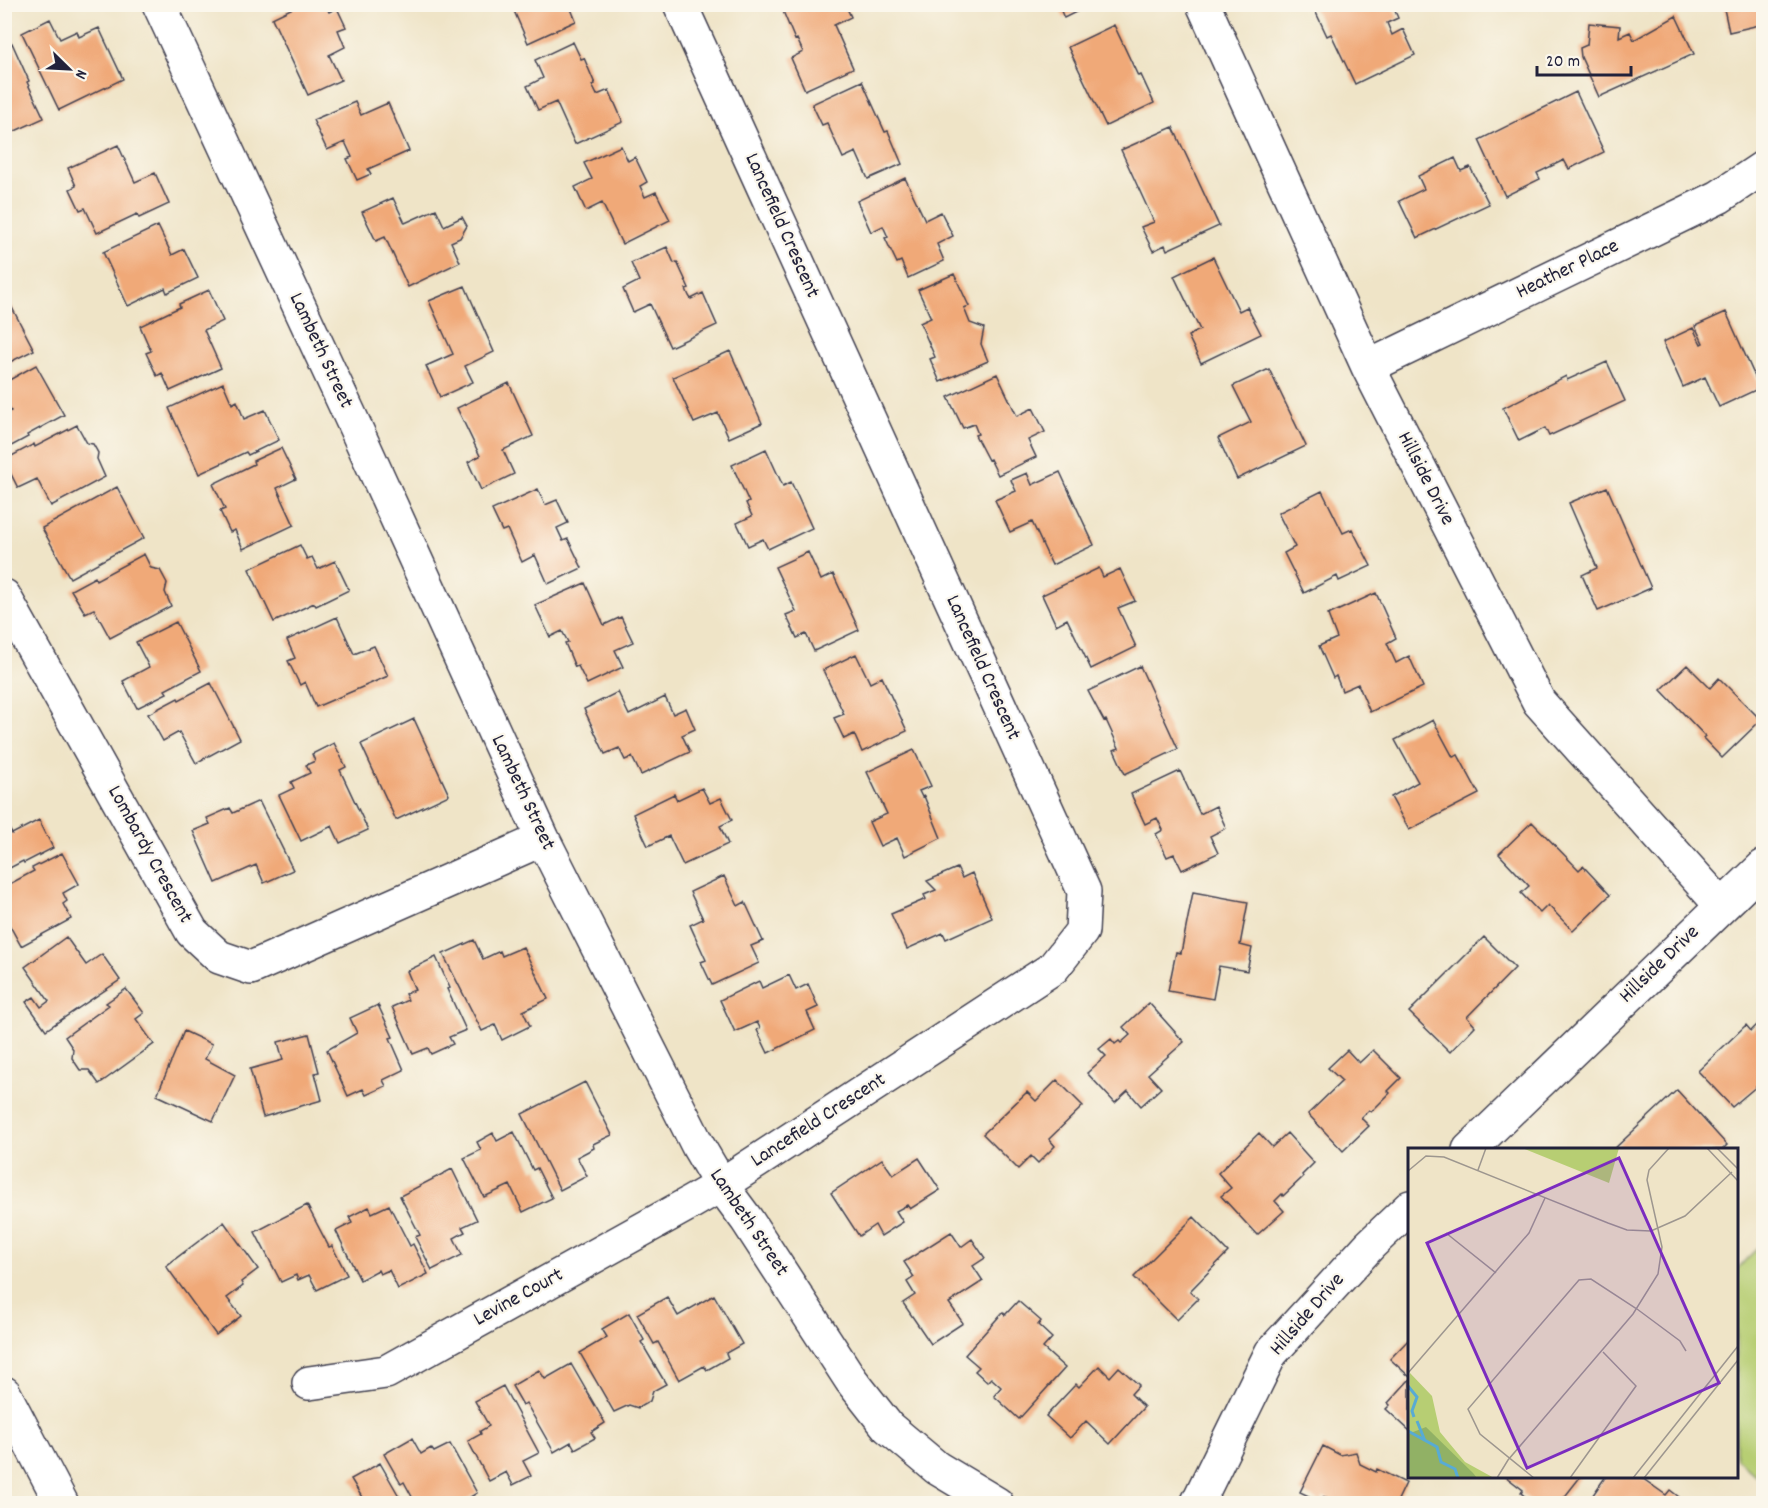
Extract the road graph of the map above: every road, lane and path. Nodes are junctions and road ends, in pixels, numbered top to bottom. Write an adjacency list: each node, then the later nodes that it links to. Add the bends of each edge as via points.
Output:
1 (159, 4): 7 (street, Lambeth Street)
2 (680, 4): 11 (street, Lancefield Crescent, via 1084,891 1082,931 1053,969)
3 (1203, 4): 5 (street, Hillside Drive)
4 (1764, 167): 5 (street, Heather Place, via 1719,198)
5 (1368, 367): 9 (street, Hillside Drive, via 1539,702)
6 (4, 596): 7 (street, Lombardy Crescent, via 192,932 219,957 251,968)
7 (543, 839): 11 (street, Lambeth Street)
8 (1764, 866): 9 (street, Hillside Drive)
9 (1721, 905): 10 (street, Hillside Drive)
10 (1470, 1148)
11 (721, 1185): 13 (street, Levine Court, via 386,1372); 16 (street, Lambeth Street, via 851,1380 888,1427 937,1468)
12 (1408, 1209): 17 (street, Hillside Drive, via 1271,1353)
13 (309, 1383)
14 (4, 1393): 15 (street)
15 (62, 1503)
16 (997, 1503)
17 (1197, 1503)

